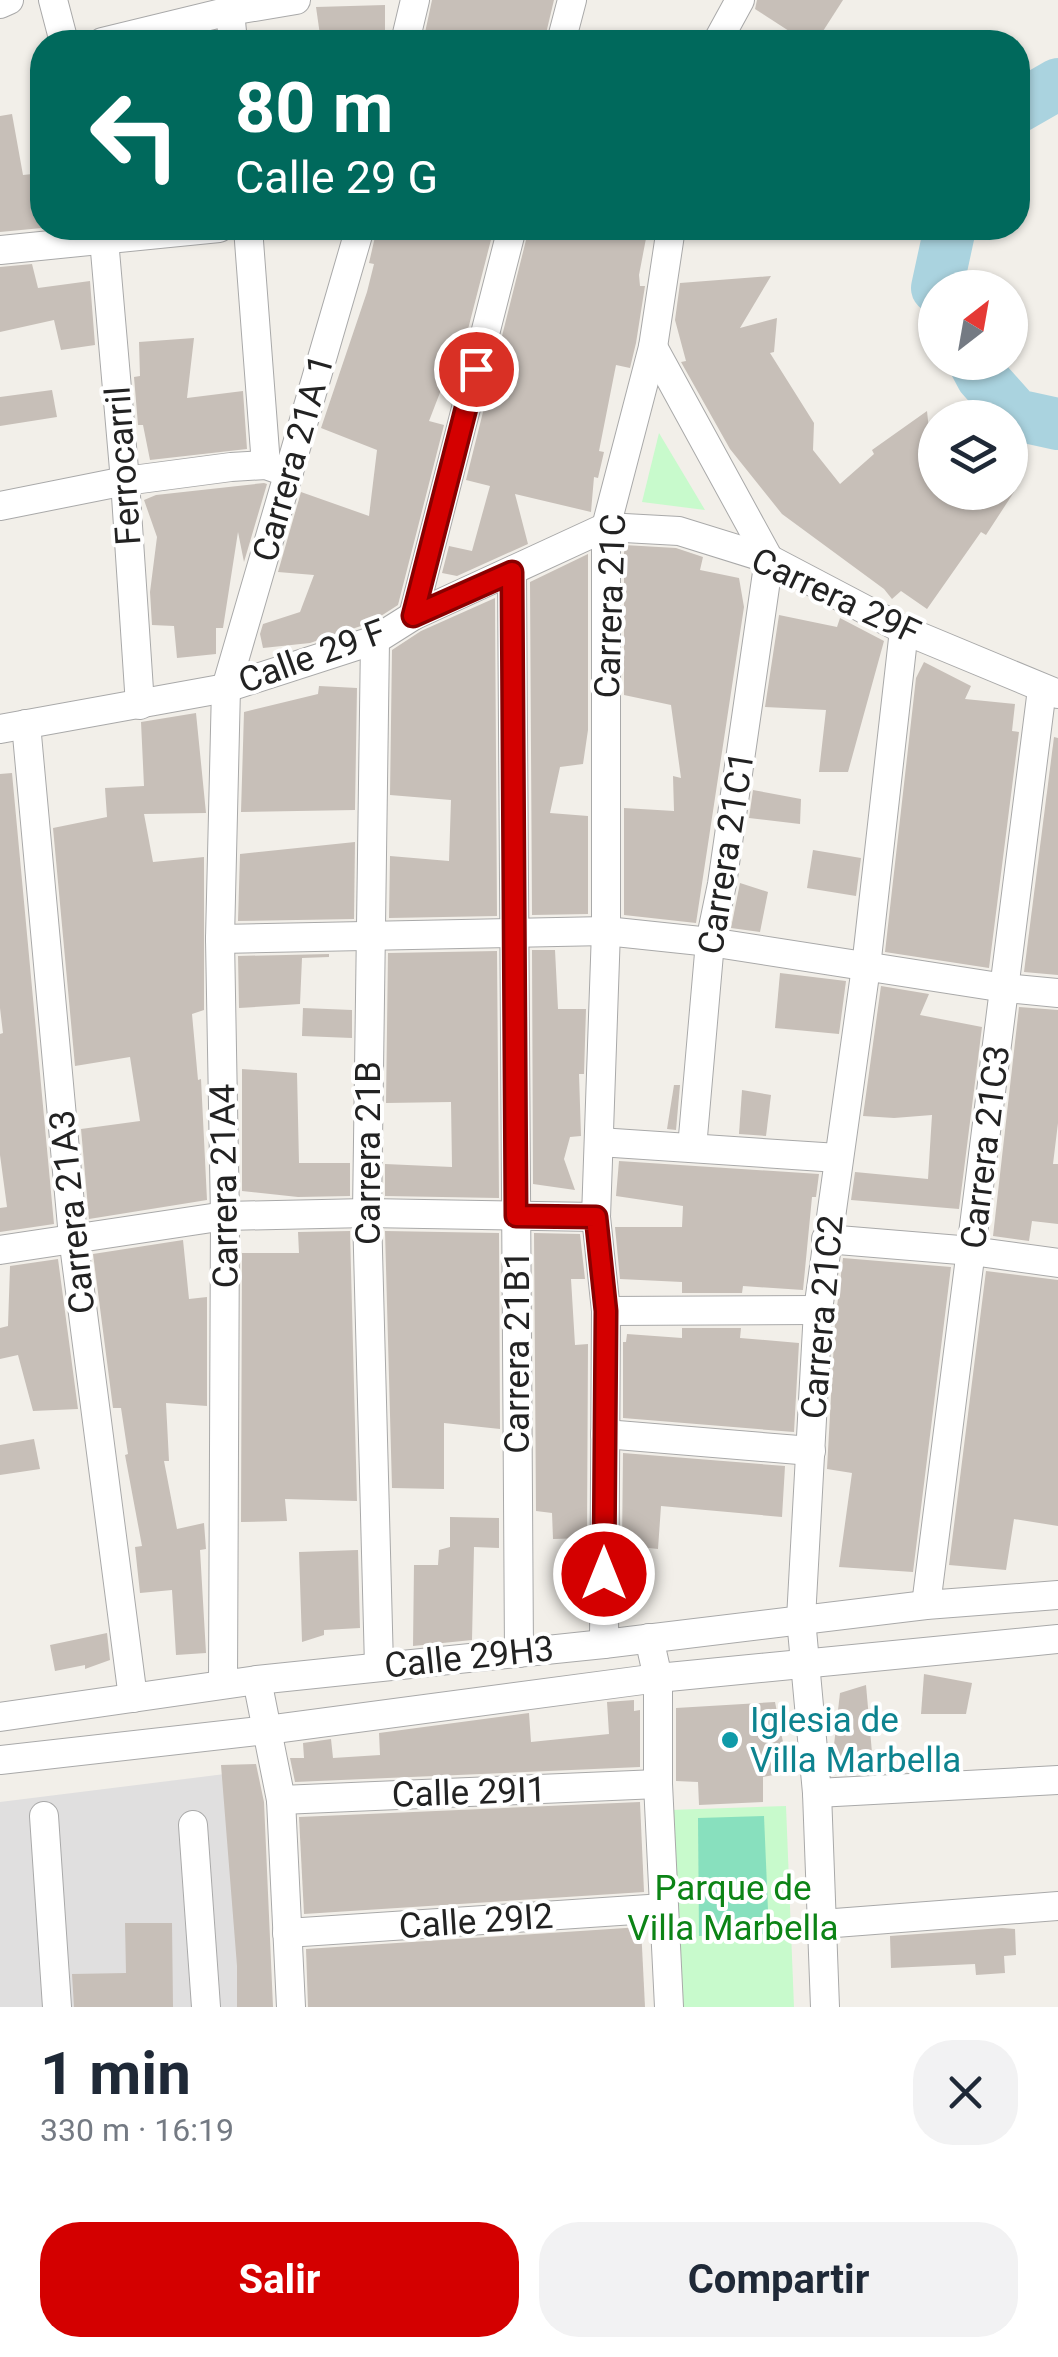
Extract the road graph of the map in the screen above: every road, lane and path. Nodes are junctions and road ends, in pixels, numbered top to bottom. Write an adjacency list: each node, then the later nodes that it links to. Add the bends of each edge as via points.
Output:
1 (9, 0): 7 (street)
2 (53, 0): 9 (street)
3 (296, 0): 8 (street)
4 (415, 0): 12 (street)
5 (572, 0): 13 (street)
6 (740, 0): 14 (street)
7 (0, 4)
8 (230, 11): 10 (street); 11 (street)
9 (61, 30)
10 (152, 30)
11 (232, 30)
12 (408, 30)
13 (564, 30)
14 (724, 30)
15 (58, 240): 21 (street)
16 (105, 240): 24 (street, Ferrocarril)
17 (249, 240): 23 (street)
18 (356, 240): 23 (street, Carrera 21A 1)
19 (509, 240): 29 (street)
20 (669, 240): 22 (street, Carrera 21C)
21 (0, 250)
22 (652, 347): 26 (street, Carrera 21C); 27 (street)
23 (278, 469): 24 (street); 32 (street, Carrera 21A 1)
24 (125, 481): 25 (street); 34 (street, Ferrocarril)
25 (0, 506)
26 (606, 527): 27 (street, Carrera 29F, via 679,532); 28 (street, Calle 29 F); 36 (street, Carrera 21C)
27 (770, 559): 30 (street, Carrera 29F); 40 (street, Carrera 21C1)
28 (512, 572): 29 (street, Calle 29 F); 37 (street, Carrera 21B1)
29 (413, 616): 31 (street, Calle 29 F)
30 (904, 630): 33 (street, Carrera 29F); 41 (street, Carrera 21C2)
31 (376, 640): 32 (street, Calle 29 F); 38 (street, Carrera 21B)
32 (226, 688): 34 (street, Calle 29 F); 39 (street, Carrera 21A4)
33 (1050, 692): 42 (street, Carrera 21C3)
34 (140, 704): 35 (street, Calle 29 F)
35 (13, 726): 51 (street, Carrera 21A3)
36 (606, 930): 37 (street); 40 (street); 44 (street, Carrera 21C)
37 (516, 931): 38 (street); 49 (street, Carrera 21B1)
38 (369, 935): 39 (street); 47 (street, Carrera 21B)
39 (220, 939): 48 (street, Carrera 21A4)
40 (710, 942): 41 (street); 45 (street, Carrera 21C1)
41 (866, 967): 42 (street); 46 (street, Carrera 21C2)
42 (1005, 988): 43 (street); 54 (street, Carrera 21C3)
43 (1058, 993)
44 (599, 1142): 45 (street); 50 (street, Carrera 21C)
45 (692, 1148): 46 (street)
46 (838, 1158): 52 (street, Carrera 21C2)
47 (366, 1213): 48 (street); 49 (street); 68 (street, Carrera 21B)
48 (225, 1216): 51 (street); 71 (street, Carrera 21A4)
49 (516, 1216): 50 (street); 66 (street, Carrera 21B1)
50 (596, 1217): 57 (street, Carrera 21C)
51 (73, 1237): 53 (street); 72 (street, Carrera 21A3)
52 (826, 1239): 54 (street); 56 (street, Carrera 21C2)
53 (0, 1250)
54 (972, 1251): 55 (street); 61 (street, Carrera 21C3)
55 (1058, 1263)
56 (818, 1310): 57 (street); 59 (street, Carrera 21C2)
57 (606, 1311): 58 (street, Carrera 21C)
58 (605, 1434): 59 (street); 65 (street, Carrera 21C)
59 (811, 1451): 62 (street, Carrera 21C2)
60 (1058, 1596): 61 (street, Calle 29H3)
61 (926, 1606): 62 (street, Calle 29H3)
62 (801, 1619): 63 (street, Calle 29H3); 67 (street, Carrera 21C2)
63 (649, 1638): 65 (street, Calle 29H3); 69 (street)
64 (1058, 1639): 67 (street, Calle 29H3)
65 (604, 1644): 66 (street, Calle 29H3)
66 (520, 1653): 68 (street, Calle 29H3)
67 (808, 1663): 69 (street, Calle 29H3); 78 (street, Carrera 21C2)
68 (379, 1666): 70 (street, Calle 29H3)
69 (658, 1678): 74 (street, Calle 29H3); 77 (street)
70 (256, 1680): 71 (street, Calle 29H3); 74 (street)
71 (224, 1684): 72 (street, Calle 29H3)
72 (133, 1698): 73 (street, Calle 29H3)
73 (0, 1718)
74 (268, 1730): 75 (street, Calle 29H3); 79 (street)
75 (0, 1760)
76 (1058, 1780): 78 (street)
77 (658, 1784): 79 (street, Calle 29I1); 83 (street)
78 (817, 1793): 84 (street, Carrera 21C2)
79 (280, 1800): 85 (street)
80 (44, 1816): 86 (street)
81 (193, 1825): 87 (street)
82 (1058, 1906): 84 (street)
83 (664, 1908): 85 (street, Calle 29I2); 89 (street)
84 (822, 1924): 90 (street, Carrera 21C2)
85 (287, 1933): 88 (street)
86 (57, 2007)
87 (206, 2007)
88 (291, 2007)
89 (669, 2007)
90 (825, 2007)

